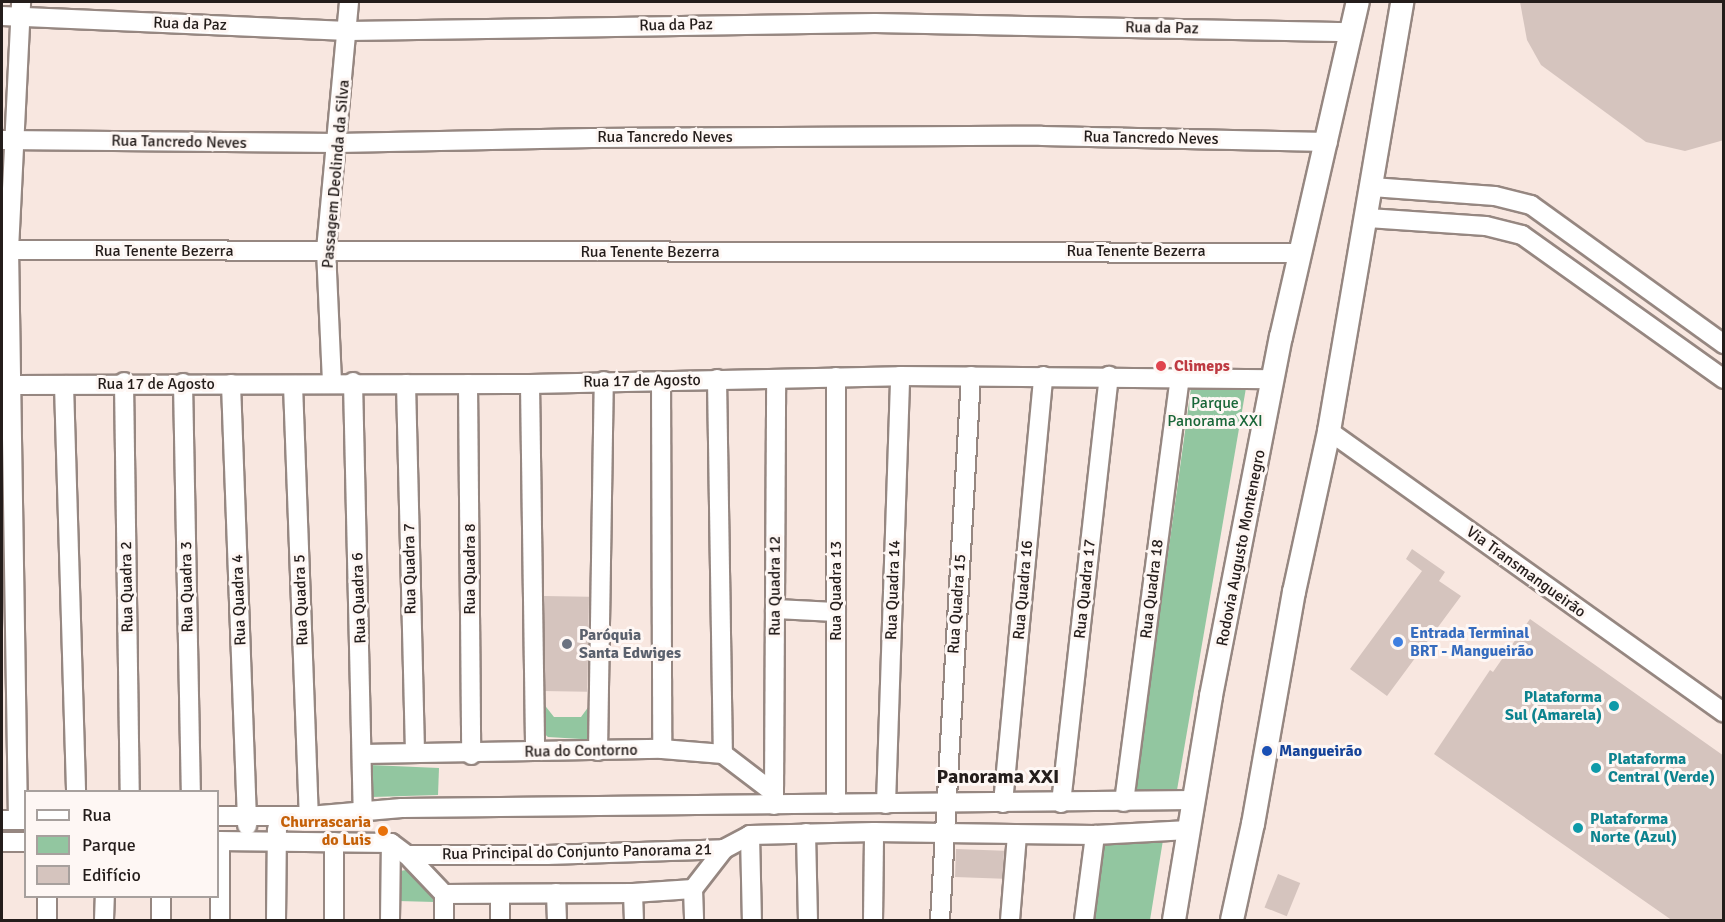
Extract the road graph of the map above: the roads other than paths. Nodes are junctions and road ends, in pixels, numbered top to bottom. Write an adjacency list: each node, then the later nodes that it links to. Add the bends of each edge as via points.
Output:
1 (349, 2): 5 (street, Passagem Deolinda da Silva)
2 (1358, 2): 6 (main road, Rodovia Augusto Montenegro)
3 (1402, 2): 10 (main road)
4 (14, 11): 5 (street, Rua da Paz); 7 (street)
5 (348, 31): 6 (street, Rua da Paz, via 875,23); 9 (street, Passagem Deolinda da Silva)
6 (1351, 32): 8 (main road, Rodovia Augusto Montenegro)
7 (8, 140): 9 (street, Rua Tancredo Neves); 12 (street)
8 (1328, 142): 9 (street, Rua Tancredo Neves, via 1007,136); 14 (main road, Rodovia Augusto Montenegro)
9 (337, 143): 13 (street, Passagem Deolinda da Silva)
10 (1372, 187): 11 (main road); 15 (street, via 1495,196 1531,205)
11 (1368, 218): 26 (street, via 1486,226 1522,235); 39 (main road)
12 (5, 250): 13 (street, Rua Tenente Bezerra); 16 (street)
13 (326, 250): 14 (street, Rua Tenente Bezerra); 30 (street, Passagem Deolinda da Silva)
14 (1298, 253): 25 (main road, Rodovia Augusto Montenegro)
15 (1724, 344)
16 (8, 376): 37 (street, Rua 17 de Agosto); 66 (street)
17 (900, 376): 18 (street, Rua 17 de Agosto); 22 (street, Rua 17 de Agosto); 59 (street, Rua Quadra 14)
18 (971, 376): 19 (street, Rua 17 de Agosto); 60 (street, Rua Quadra 15)
19 (1043, 376): 20 (street, Rua 17 de Agosto); 56 (street, Rua Quadra 16)
20 (1109, 376): 21 (street, Rua 17 de Agosto); 57 (street, Rua Quadra 17)
21 (1180, 376): 25 (street, Rua 17 de Agosto); 55 (street, Rua Quadra 18)
22 (836, 377): 24 (street, Rua 17 de Agosto); 41 (street, Rua Quadra 13)
23 (717, 379): 24 (street, Rua 17 de Agosto); 28 (street, Rua 17 de Agosto); 49 (street)
24 (776, 379): 40 (street, Rua Quadra 12)
25 (1273, 379): 54 (main road, Rodovia Augusto Montenegro)
26 (1724, 379)
27 (604, 381): 28 (street, Rua 17 de Agosto); 36 (street, Rua 17 de Agosto); 45 (street)
28 (661, 381): 43 (street)
29 (124, 382): 32 (street, Rua 17 de Agosto); 37 (street, Rua 17 de Agosto); 51 (street, Rua Quadra 2)
30 (332, 382): 31 (street, Rua 17 de Agosto); 38 (street, Rua 17 de Agosto)
31 (353, 382): 34 (street, Rua 17 de Agosto); 47 (street, Rua Quadra 6)
32 (183, 383): 33 (street, Rua 17 de Agosto); 52 (street, Rua Quadra 3)
33 (231, 384): 38 (street, Rua 17 de Agosto); 63 (street, Rua Quadra 4)
34 (406, 384): 35 (street, Rua 17 de Agosto); 46 (street, Rua Quadra 7)
35 (468, 384): 36 (street, Rua 17 de Agosto); 48 (street, Rua Quadra 8)
36 (530, 384): 44 (street)
37 (64, 385): 50 (street)
38 (293, 385): 65 (street, Rua Quadra 5)
39 (1329, 431): 42 (street, Via Transmangueirão); 110 (main road, via 1294,592)
40 (775, 609): 41 (street); 53 (street, Rua Quadra 12)
41 (836, 612): 58 (street, Rua Quadra 13)
42 (1724, 713)
43 (662, 749): 45 (street, Rua do Contorno); 49 (street, Rua do Contorno)
44 (535, 751): 45 (street, Rua do Contorno); 48 (street, Rua do Contorno)
45 (598, 751)
46 (415, 753): 47 (street, Rua do Contorno); 48 (street, Rua do Contorno)
47 (363, 754): 61 (street, Rua Quadra 6)
48 (471, 754)
49 (723, 754): 53 (street)
50 (76, 790)
51 (130, 790)
52 (191, 790)
53 (774, 800): 58 (street); 61 (street, via 402,808)
54 (1194, 800): 55 (street); 67 (main road, Rodovia Augusto Montenegro)
55 (1124, 802): 57 (street)
56 (1003, 803): 57 (street); 60 (street)
57 (1061, 803)
58 (836, 804): 59 (street)
59 (886, 804): 60 (street)
60 (945, 804): 69 (street, Rua Quadra 15)
61 (363, 813): 65 (street)
62 (219, 816): 63 (street)
63 (246, 816): 64 (street); 75 (street)
64 (278, 816): 65 (street); 78 (street)
65 (309, 816)
66 (15, 820)
67 (1189, 830): 73 (street, Rua Principal do Conjunto Panorama 21); 109 (main road, Rodovia Augusto Montenegro)
68 (874, 832): 69 (street, Rua Principal do Conjunto Panorama 21); 70 (street, Rua Principal do Conjunto Panorama 21); 105 (street)
69 (944, 832): 71 (street, Rua Principal do Conjunto Panorama 21); 106 (street)
70 (806, 833): 72 (street, Rua Principal do Conjunto Panorama 21); 104 (street)
71 (1017, 834): 73 (street, Rua Principal do Conjunto Panorama 21); 107 (street)
72 (750, 835): 81 (street, Rua Principal do Conjunto Panorama 21); 103 (street)
73 (1095, 835): 108 (street)
74 (219, 841): 75 (street); 94 (street)
75 (248, 841): 78 (street)
76 (2, 842): 77 (street)
77 (24, 842)
78 (277, 842): 79 (street); 95 (street)
79 (334, 842): 80 (street); 96 (street)
80 (391, 843): 82 (street); 97 (street)
81 (724, 849): 82 (street, Rua Principal do Conjunto Panorama 21); 83 (street)
82 (407, 855): 86 (street)
83 (693, 889): 85 (street); 102 (street)
84 (556, 893): 85 (street); 87 (street); 100 (street)
85 (633, 893): 101 (street)
86 (444, 894): 87 (street); 98 (street)
87 (500, 894): 99 (street)
88 (47, 898): 91 (street)
89 (105, 898): 92 (street)
90 (161, 898): 93 (street)
91 (47, 921)
92 (104, 921)
93 (161, 921)
94 (220, 921)
95 (276, 921)
96 (334, 921)
97 (390, 921)
98 (444, 921)
99 (500, 921)
100 (557, 921)
101 (634, 921)
102 (694, 921)
103 (752, 921)
104 (808, 921)
105 (873, 921)
106 (940, 921)
107 (1010, 921)
108 (1084, 921)
109 (1174, 921)
110 (1232, 921)

